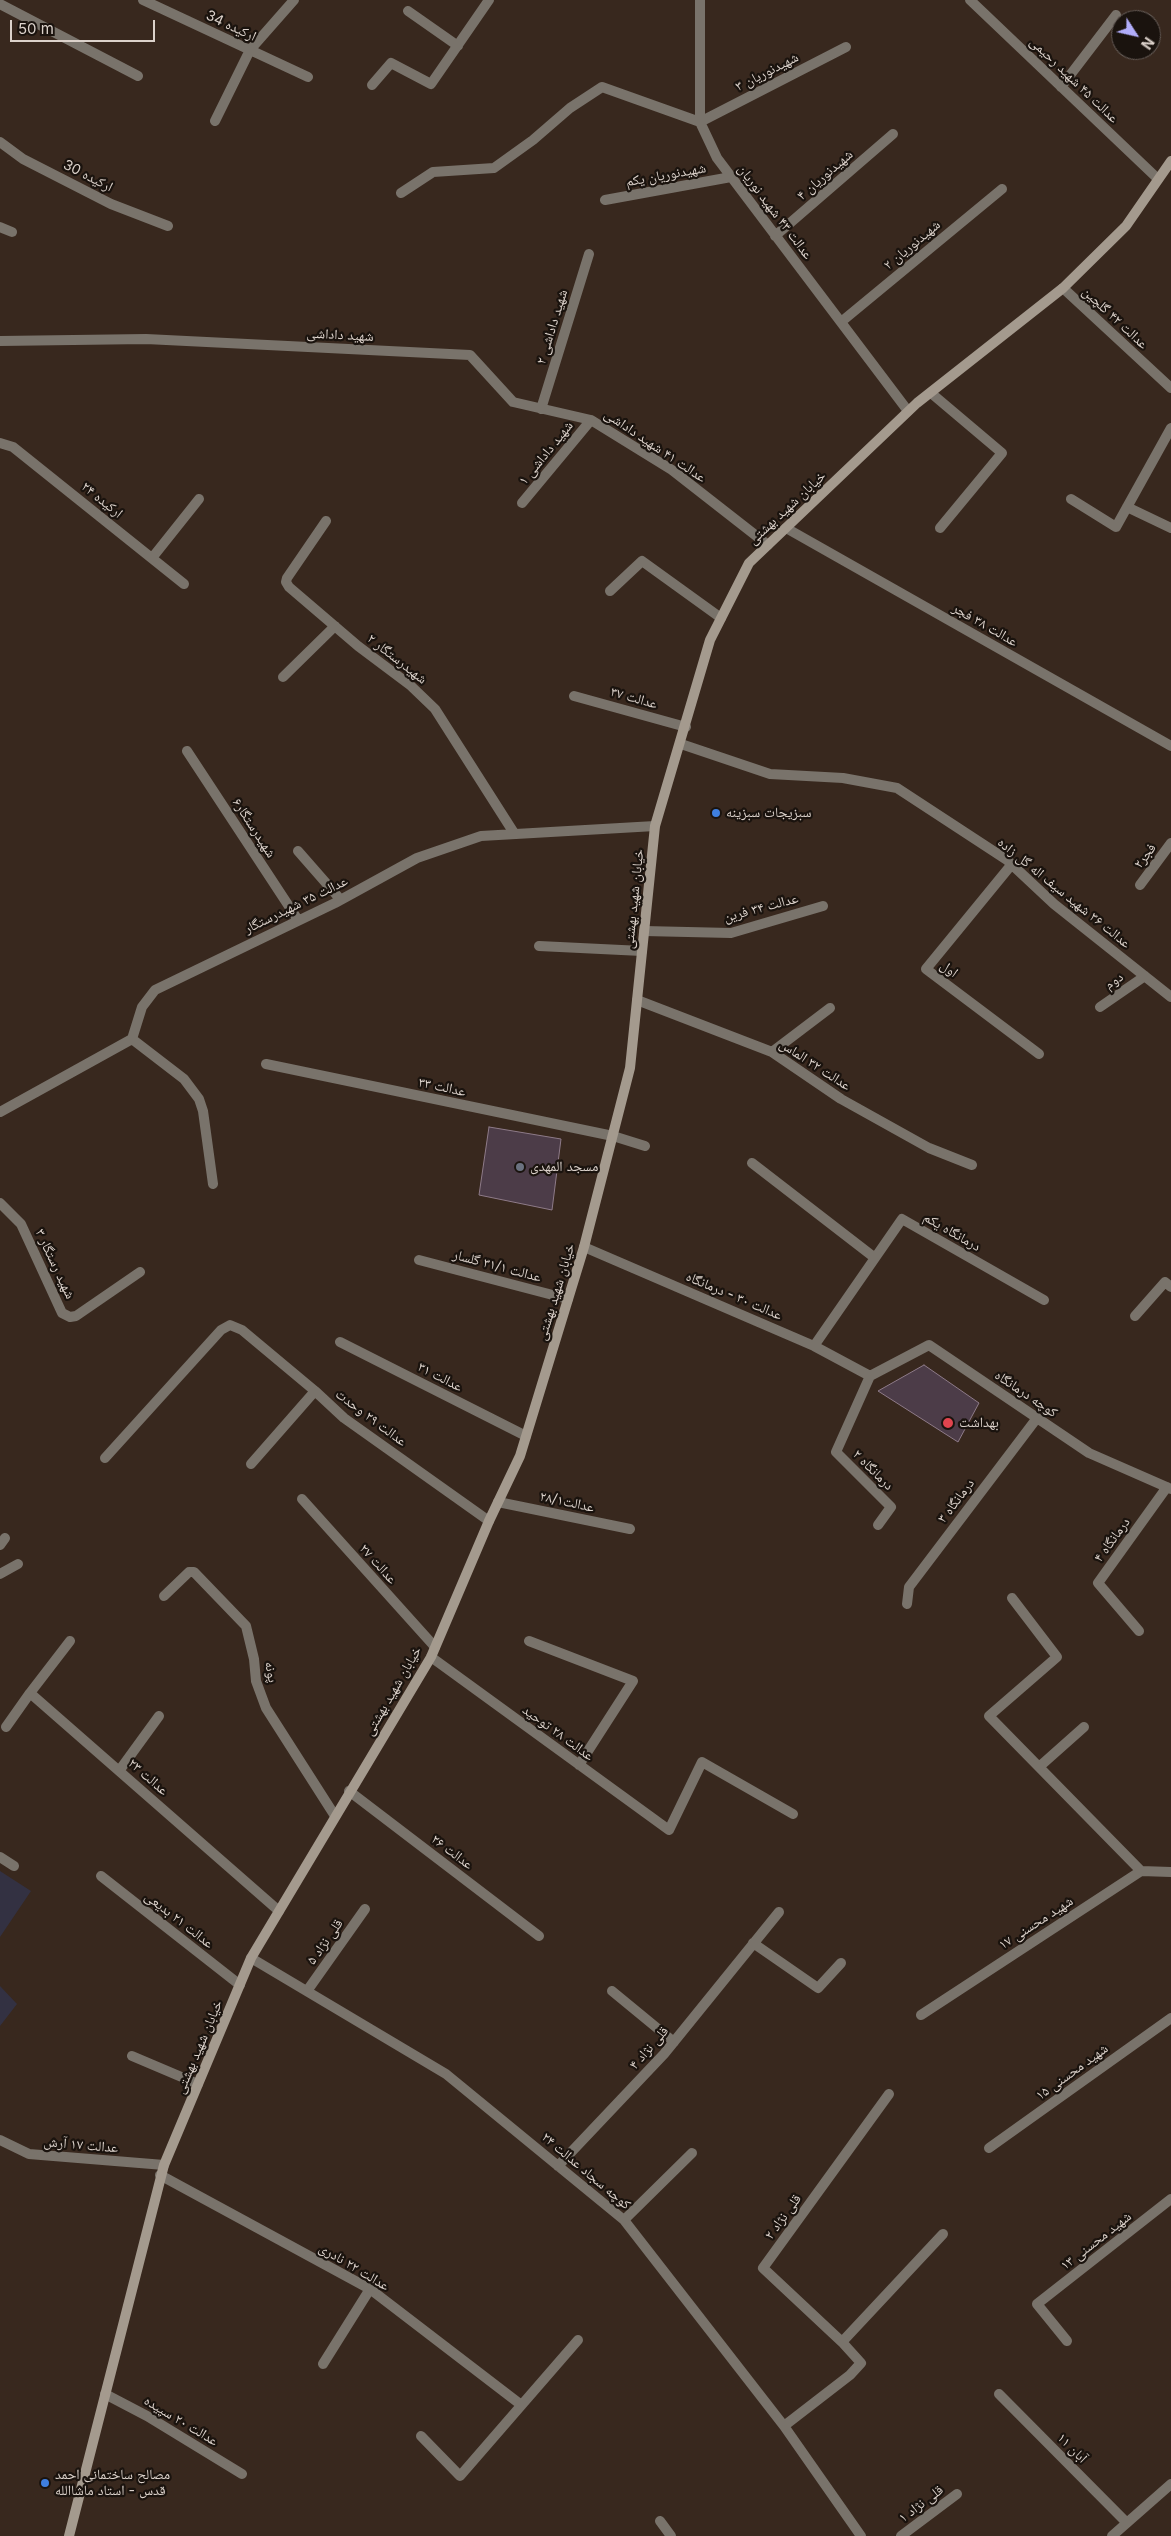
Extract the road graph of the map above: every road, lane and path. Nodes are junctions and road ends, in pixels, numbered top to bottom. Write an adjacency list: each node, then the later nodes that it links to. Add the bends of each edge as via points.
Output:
1 (143, 0): 11 (street, ارکیده 34)
2 (294, 0): 11 (street)
3 (489, 0): 9 (street)
4 (700, 0): 17 (street, عدالت ۴۳ شهید نوریان)
5 (970, 0): 15 (street, عدالت ۴۵ شهید رحیمی)
6 (0, 4): 12 (street)
7 (408, 11): 9 (street)
8 (1111, 22): 15 (street)
9 (458, 46): 14 (street, via 431,84 391,64)
10 (846, 48): 17 (street, شهیدنوریان ۳)
11 (250, 50): 13 (street, ارکیده 34); 16 (street)
12 (138, 76)
13 (308, 77)
14 (372, 85)
15 (1062, 87): 22 (street, عدالت ۴۵ شهید رحیمی)
16 (215, 121)
17 (700, 122): 21 (street, عدالت ۴۳ شهید نوریان, via 717,158); 24 (street, via 602,87 494,168 433,172)
18 (893, 134): 29 (street, شهیدنوریان ۴)
19 (0, 142): 26 (street, ارکیده 30, via 23,159 111,204)
20 (1171, 161): 22 (main road, خیابان شهید بهشتی)
21 (731, 177): 25 (street, شهیدنوریان یکم); 29 (street, عدالت ۴۳ شهید نوریان)
22 (1158, 179): 31 (main road, خیابان شهید بهشتی, via 1126,226)
23 (1002, 189): 32 (street, شهیدنوریان ۲)
24 (400, 194)
25 (605, 200)
26 (168, 226)
27 (0, 228): 28 (street)
28 (12, 232)
29 (775, 236): 32 (street, عدالت ۴۳ شهید نوریان)
30 (589, 254): 37 (street, شهید داداشی ۲)
31 (1063, 288): 34 (street, عدالت ۴۲ گلچین); 35 (main road, خیابان شهید بهشتی)
32 (841, 322): 38 (street, عدالت ۴۳ شهید نوریان)
33 (0, 341): 36 (street, شهید داداشی, via 146,339 470,355)
34 (1171, 388)
35 (930, 392): 38 (main road, خیابان شهید بهشتی); 48 (street, via 1002,453)
36 (513, 402): 37 (street, عدالت ۴۱ شهید داداشی)
37 (542, 409): 39 (street, عدالت ۴۱ شهید داداشی)
38 (908, 411): 47 (main road, خیابان شهید بهشتی)
39 (591, 420): 44 (street, شهید داداشی ۱); 50 (street, عدالت ۴۱ شهید داداشی, via 672,470)
40 (1171, 428): 45 (street)
41 (0, 443): 51 (street, ارکیده ۲۴, via 13,447)
42 (199, 499): 51 (street)
43 (1072, 500): 45 (street, via 1116,527)
44 (522, 504)
45 (1128, 507): 49 (street)
46 (326, 521): 55 (street, شهیدرستگار ۲, via 286,582)
47 (786, 528): 50 (main road, خیابان شهید بهشتی); 60 (street, عدالت ۳۸ فجر)
48 (940, 528)
49 (1171, 528)
50 (768, 545): 54 (main road, خیابان شهید بهشتی, via 749,563)
51 (152, 558): 52 (street, ارکیده ۲۴)
52 (184, 584)
53 (610, 591): 54 (street, via 642,561)
54 (722, 618): 58 (main road, خیابان شهید بهشتی, via 710,640)
55 (334, 626): 56 (street); 63 (street, شهیدرستگار ۲, via 435,709)
56 (283, 677)
57 (574, 696): 58 (street, عدالت ۳۷)
58 (686, 727): 59 (main road, خیابان شهید بهشتی)
59 (681, 744): 62 (main road, خیابان شهید بهشتی); 66 (street, عدالت ۳۶ شهید سیف اله گل زاده, via 770,774 843,778 897,788)
60 (1171, 746)
61 (187, 751): 70 (street, شهیدرستگار۶)
62 (655, 826): 63 (street, عدالت ۳۵ شهیدرستگار); 71 (main road, خیابان شهید بهشتی)
63 (514, 833): 68 (street, عدالت ۳۵ شهیدرستگار, via 481,836 417,858)
64 (1171, 843): 67 (street, فجر۲)
65 (298, 852): 68 (street)
66 (1012, 864): 74 (street, عدالت ۳۶ شهید سیف اله گل زاده, via 1054,904); 81 (street, اول, via 926,969)
67 (1140, 885)
68 (340, 899): 70 (street, عدالت ۳۵ شهیدرستگار)
69 (823, 906): 71 (street, عدالت ۳۴ فرین, via 731,933)
70 (298, 920): 79 (street, عدالت ۳۵ شهیدرستگار, via 155,990 142,1007)
71 (644, 931): 73 (main road, خیابان شهید بهشتی)
72 (539, 946): 73 (street)
73 (642, 951): 76 (main road, خیابان شهید بهشتی)
74 (1145, 976): 75 (street, عدالت ۳۶ شهید سیف اله گل زاده); 78 (street, دوم)
75 (1171, 997)
76 (637, 1000): 80 (street, عدالت ۳۲ الماس); 84 (main road, خیابان شهید بهشتی, via 630,1068)
77 (830, 1008): 80 (street)
78 (1100, 1008)
79 (132, 1039): 83 (street); 88 (street, via 184,1079 199,1099)
80 (772, 1052): 87 (street, عدالت ۳۲ الماس, via 841,1099 929,1148)
81 (1039, 1054)
82 (266, 1064): 84 (street, عدالت ۳۳)
83 (0, 1112)
84 (613, 1136): 85 (street, عدالت ۳۳); 90 (main road, خیابان شهید بهشتی)
85 (645, 1146)
86 (752, 1163): 91 (street)
87 (972, 1165)
88 (212, 1184)
89 (0, 1202): 93 (street, شهید رستگار ۳, via 21,1224 62,1313 76,1316)
90 (584, 1247): 95 (main road, خیابان شهید بهشتی); 99 (street, عدالت ۳۰ - درمانگاه)
91 (875, 1258): 96 (street, درمانگاه یکم, via 902,1219); 99 (street, درمانگاه یکم)
92 (420, 1260): 95 (street, عدالت ۳۱/۱ گلسار)
93 (140, 1272)
94 (1171, 1287): 97 (street, via 1165,1282)
95 (568, 1299): 103 (main road, خیابان شهید بهشتی)
96 (1044, 1300)
97 (1135, 1316)
98 (340, 1342): 103 (street, عدالت ۳۱)
99 (814, 1346): 100 (street, عدالت ۳۰ - درمانگاه)
100 (870, 1376): 102 (street, کوچه درمانگاه, via 929,1345); 110 (street, درمانگاه ۲, via 836,1452 890,1507)
101 (315, 1391): 104 (street, via 242,1330 230,1325 221,1330); 105 (street, عدالت ۲۹ وحدت); 109 (street, عدالت ۲۹ وحدت, via 344,1418)
102 (1037, 1418): 106 (street, کوچه درمانگاه, via 1088,1453); 116 (street, درمانگاه ۳, via 909,1587)
103 (526, 1436): 108 (main road, خیابان شهید بهشتی)
104 (105, 1458)
105 (251, 1464)
106 (1169, 1488): 117 (street, درمانگاه ۴, via 1098,1583)
107 (302, 1499): 120 (street, عدالت ۲۷)
108 (498, 1502): 109 (main road, خیابان شهید بهشتی); 111 (street, عدالت۲۸/۱)
109 (489, 1521): 120 (main road, خیابان شهید بهشتی)
110 (878, 1525)
111 (630, 1528)
112 (18, 1564): 113 (street)
113 (0, 1574)
114 (164, 1596): 131 (street, پونه, via 189,1572 194,1572 246,1626 256,1681 266,1708)
115 (1012, 1598): 127 (street, via 1057,1657 989,1716)
116 (907, 1604)
117 (1139, 1631)
118 (70, 1641): 122 (street)
119 (529, 1641): 126 (street, via 632,1681)
120 (435, 1647): 121 (main road, خیابان شهید بهشتی)
121 (431, 1657): 126 (street, عدالت ۲۸ توحید); 129 (main road, خیابان شهید بهشتی)
122 (30, 1693): 125 (street); 128 (street, عدالت ۲۳)
123 (159, 1716): 128 (street)
124 (1084, 1726): 127 (street)
125 (6, 1727)
126 (579, 1765): 130 (street, عدالت ۲۸ توحید, via 669,1830 702,1762)
127 (1039, 1767): 134 (street)
128 (119, 1771): 138 (street, عدالت ۲۳)
129 (349, 1791): 131 (main road, خیابان شهید بهشتی); 140 (street, عدالت ۲۶)
130 (793, 1814)
131 (335, 1816): 138 (main road, خیابان شهید بهشتی)
132 (0, 1857): 133 (street)
133 (14, 1866)
134 (1140, 1871): 135 (street); 147 (street, شهید محسنی ۱۷)
135 (1171, 1872)
136 (101, 1876): 144 (street, عدالت ۲۱ بدیعی)
137 (364, 1909): 145 (street, قلی نژاد ۵)
138 (279, 1911): 142 (main road, خیابان شهید بهشتی)
139 (779, 1912): 141 (street, قلی نژاد ۴)
140 (539, 1936)
141 (753, 1943): 143 (street, via 818,1988); 149 (street, قلی نژاد ۴)
142 (251, 1958): 144 (main road, خیابان شهید بهشتی); 145 (street, کوچه سجاد عدالت ۲۴)
143 (841, 1963)
144 (240, 1985): 151 (main road, خیابان شهید بهشتی)
145 (307, 1991): 156 (street, کوچه سجاد عدالت ۲۴, via 446,2074)
146 (612, 1991): 149 (street)
147 (921, 2015)
148 (1171, 2018): 154 (street, شهید محسنی ۱۵)
149 (674, 2042): 156 (street, قلی نژاد ۴)
150 (132, 2056): 151 (street)
151 (198, 2084): 157 (main road, خیابان شهید بهشتی)
152 (889, 2094): 164 (street, قلی نژاد ۲, via 762,2268)
153 (1, 2143): 157 (street, عدالت ۱۷ آرش, via 34,2155)
154 (989, 2148)
155 (692, 2153): 159 (street)
156 (558, 2166): 159 (street, کوچه سجاد عدالت ۲۴)
157 (162, 2170): 161 (street, عدالت ۲۲ نادری); 166 (main road, خیابان شهید بهشتی)
158 (1171, 2199): 163 (street, شهید محسنی ۱۳, via 1037,2304)
159 (624, 2220): 169 (street, کوچه سجاد عدالت ۲۴)
160 (943, 2234): 164 (street)
161 (370, 2289): 165 (street); 168 (street, عدالت ۲۲ نادری)
162 (578, 2340): 168 (street)
163 (1066, 2341)
164 (842, 2342): 169 (street, قلی نژاد ۲, via 861,2363)
165 (323, 2364)
166 (106, 2394): 171 (street, عدالت ۲۰ سپیده); 176 (main road, خیابان شهید بهشتی)
167 (999, 2394): 175 (street, آبان ۱۱)
168 (520, 2404): 170 (street, via 460,2476)
169 (784, 2426): 178 (street, کوچه سجاد عدالت ۲۴)
170 (420, 2436)
171 (242, 2474)
172 (1171, 2484): 175 (street)
173 (957, 2494): 179 (street, قلی نژاد ۱)
174 (660, 2521): 177 (street)
175 (1126, 2522): 180 (street)
176 (69, 2536)
177 (671, 2536)
178 (861, 2536)
179 (902, 2536)
180 (1112, 2536)

